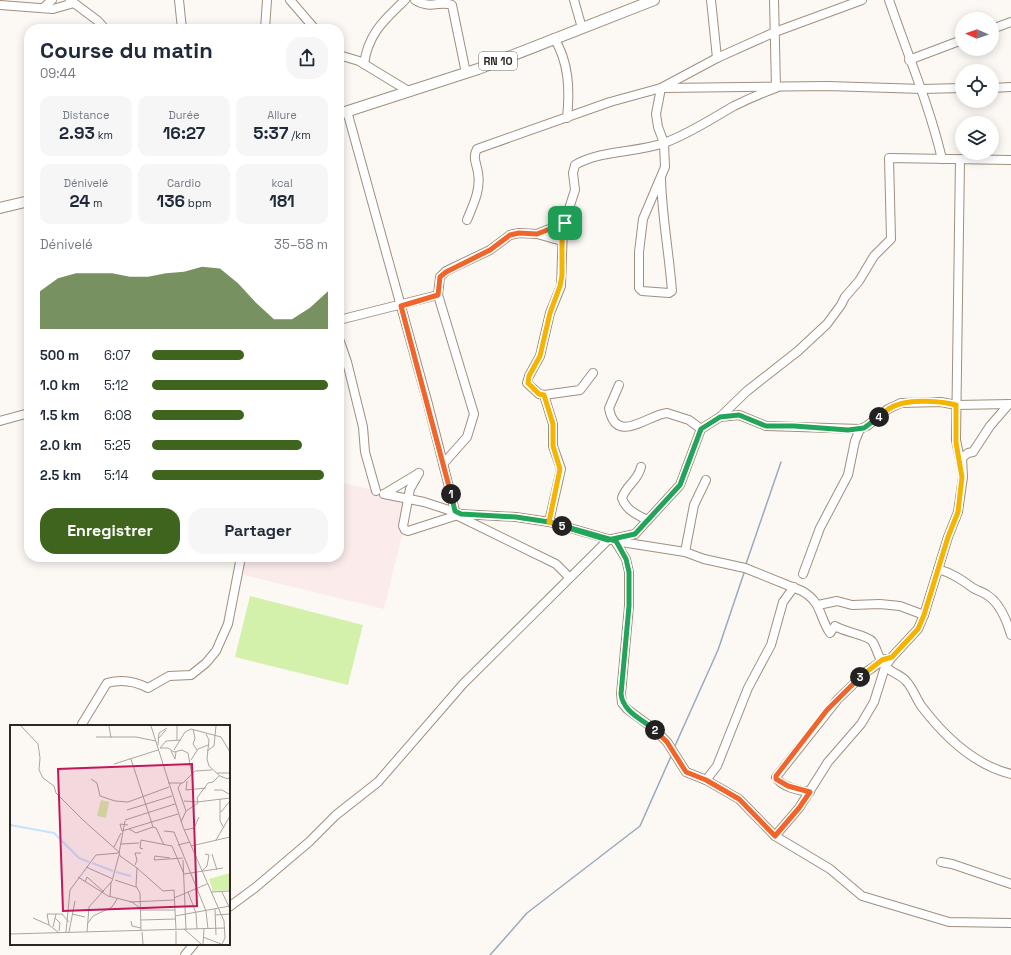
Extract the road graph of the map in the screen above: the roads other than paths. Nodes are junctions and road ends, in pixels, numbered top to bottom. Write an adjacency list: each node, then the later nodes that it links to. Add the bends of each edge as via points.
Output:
1 (52, 0): 15 (street)
2 (179, 0): 18 (street)
3 (268, 0): 19 (street)
4 (290, 0): 20 (street)
5 (405, 0): 29 (street, via 374,33 368,44)
6 (415, 0): 30 (street, via 428,5 452,5)
7 (574, 0): 22 (street)
8 (654, 0): 22 (main road, RN 10)
9 (711, 0): 27 (street)
10 (774, 0): 23 (street)
11 (862, 0): 23 (street)
12 (889, 0): 28 (street)
13 (72, 2): 15 (street, via 58,8); 17 (street)
14 (0, 5): 15 (street)
15 (43, 8)
16 (1011, 22): 21 (street)
17 (101, 24)
18 (181, 24)
19 (266, 24)
20 (311, 24)
21 (999, 26)
22 (582, 28): 24 (main road, RN 10)
23 (775, 32): 27 (street); 33 (street)
24 (554, 38): 30 (main road, RN 10); 40 (street, via 568,80)
25 (955, 43): 28 (street)
26 (344, 58): 29 (street)
27 (717, 58): 32 (street)
28 (909, 60): 36 (street)
29 (364, 64): 37 (street)
30 (466, 73): 37 (main road, RN 10)
31 (1011, 87): 35 (street)
32 (660, 88): 33 (street); 40 (street, via 610,102); 41 (street, via 656,114)
33 (776, 88): 36 (street, via 828,86); 41 (street, via 749,98 708,122)
34 (955, 88): 36 (street)
35 (999, 88)
36 (922, 89): 42 (street)
37 (410, 92): 38 (main road, RN 10)
38 (344, 112)
39 (344, 115): 55 (street)
40 (567, 118): 50 (street, via 477,149 474,157 479,188)
41 (664, 143): 47 (street, via 666,158); 51 (street, via 603,156 575,165 575,190)
42 (942, 159): 43 (street); 64 (street, via 889,158 891,239 874,256 827,324)
43 (955, 159)
44 (960, 160): 62 (street)
45 (999, 160): 46 (street)
46 (1011, 160)
47 (661, 179): 47 (street, via 662,216 667,238 672,291 669,293 642,291 639,288 639,252 643,218)
48 (24, 202): 49 (main road)
49 (0, 208)
50 (467, 220)
51 (565, 223): 52 (street); 53 (street)
52 (537, 234): 53 (street); 54 (street, via 510,235 490,250 446,272 440,277)
53 (562, 241): 60 (street, via 560,286 550,313 540,356 528,379 529,386)
54 (438, 295): 55 (street); 68 (street, via 474,414 467,437)
55 (401, 306): 56 (street); 68 (street)
56 (344, 319)
57 (344, 353): 72 (street)
58 (593, 373): 60 (street, via 580,390)
59 (619, 385): 66 (street, via 609,408 618,426 633,426 667,413 690,420)
60 (544, 395): 75 (street, via 553,424 553,446 560,469)
61 (1010, 404): 62 (street); 70 (street, via 990,426 973,452 962,458)
62 (956, 405): 67 (street, via 941,402 900,403); 70 (street, via 956,443)
63 (24, 414): 65 (street)
64 (720, 417): 66 (street); 67 (street, via 739,415 766,426)
65 (0, 421)
66 (701, 429): 74 (street, via 680,485)
67 (860, 429): 80 (street, via 848,475 820,528)
68 (443, 464): 73 (street)
69 (641, 467): 74 (street, via 639,475 622,498 635,514)
70 (962, 477): 79 (street, via 958,512)
71 (706, 480): 77 (street, via 694,506)
72 (376, 491)
73 (457, 513): 73 (street, via 408,499 403,526 408,531); 75 (street); 81 (street, via 556,564)
74 (648, 520): 76 (street, via 635,534)
75 (549, 522): 76 (street)
76 (612, 540): 77 (street); 81 (street); 89 (street, via 626,559 629,572 622,703 667,742 686,772)
77 (685, 552): 82 (street, via 747,569)
78 (240, 562): 87 (street, via 228,624 216,651 206,663 191,675 169,676 148,688 127,681 116,680 107,683)
79 (938, 569): 84 (street); 85 (street, via 952,573 996,602)
80 (803, 574)
81 (569, 578): 94 (street, via 463,684 378,782 336,815 256,888)
82 (794, 587): 83 (street, via 810,596); 89 (street, via 783,602 771,646 748,688 717,766)
83 (818, 605): 84 (street, via 836,601 852,605 880,604 900,606); 86 (street, via 830,633 835,626 864,636 872,641 876,654)
84 (924, 615): 86 (street, via 918,629)
85 (1011, 635)
86 (884, 664): 88 (street, via 906,681 928,715 959,746 981,762); 90 (street, via 874,702 861,724 828,762); 90 (street, via 860,678 827,710 776,776 780,783)
87 (82, 724)
88 (1011, 774)
89 (706, 780): 91 (street, via 739,799)
90 (810, 792): 91 (street)
91 (775, 836): 95 (street, via 830,869 854,890 869,899 949,922)
92 (941, 862): 93 (street)
93 (1011, 884)
94 (230, 906)
95 (1011, 923)
96 (193, 945): 97 (street)
97 (185, 955)

